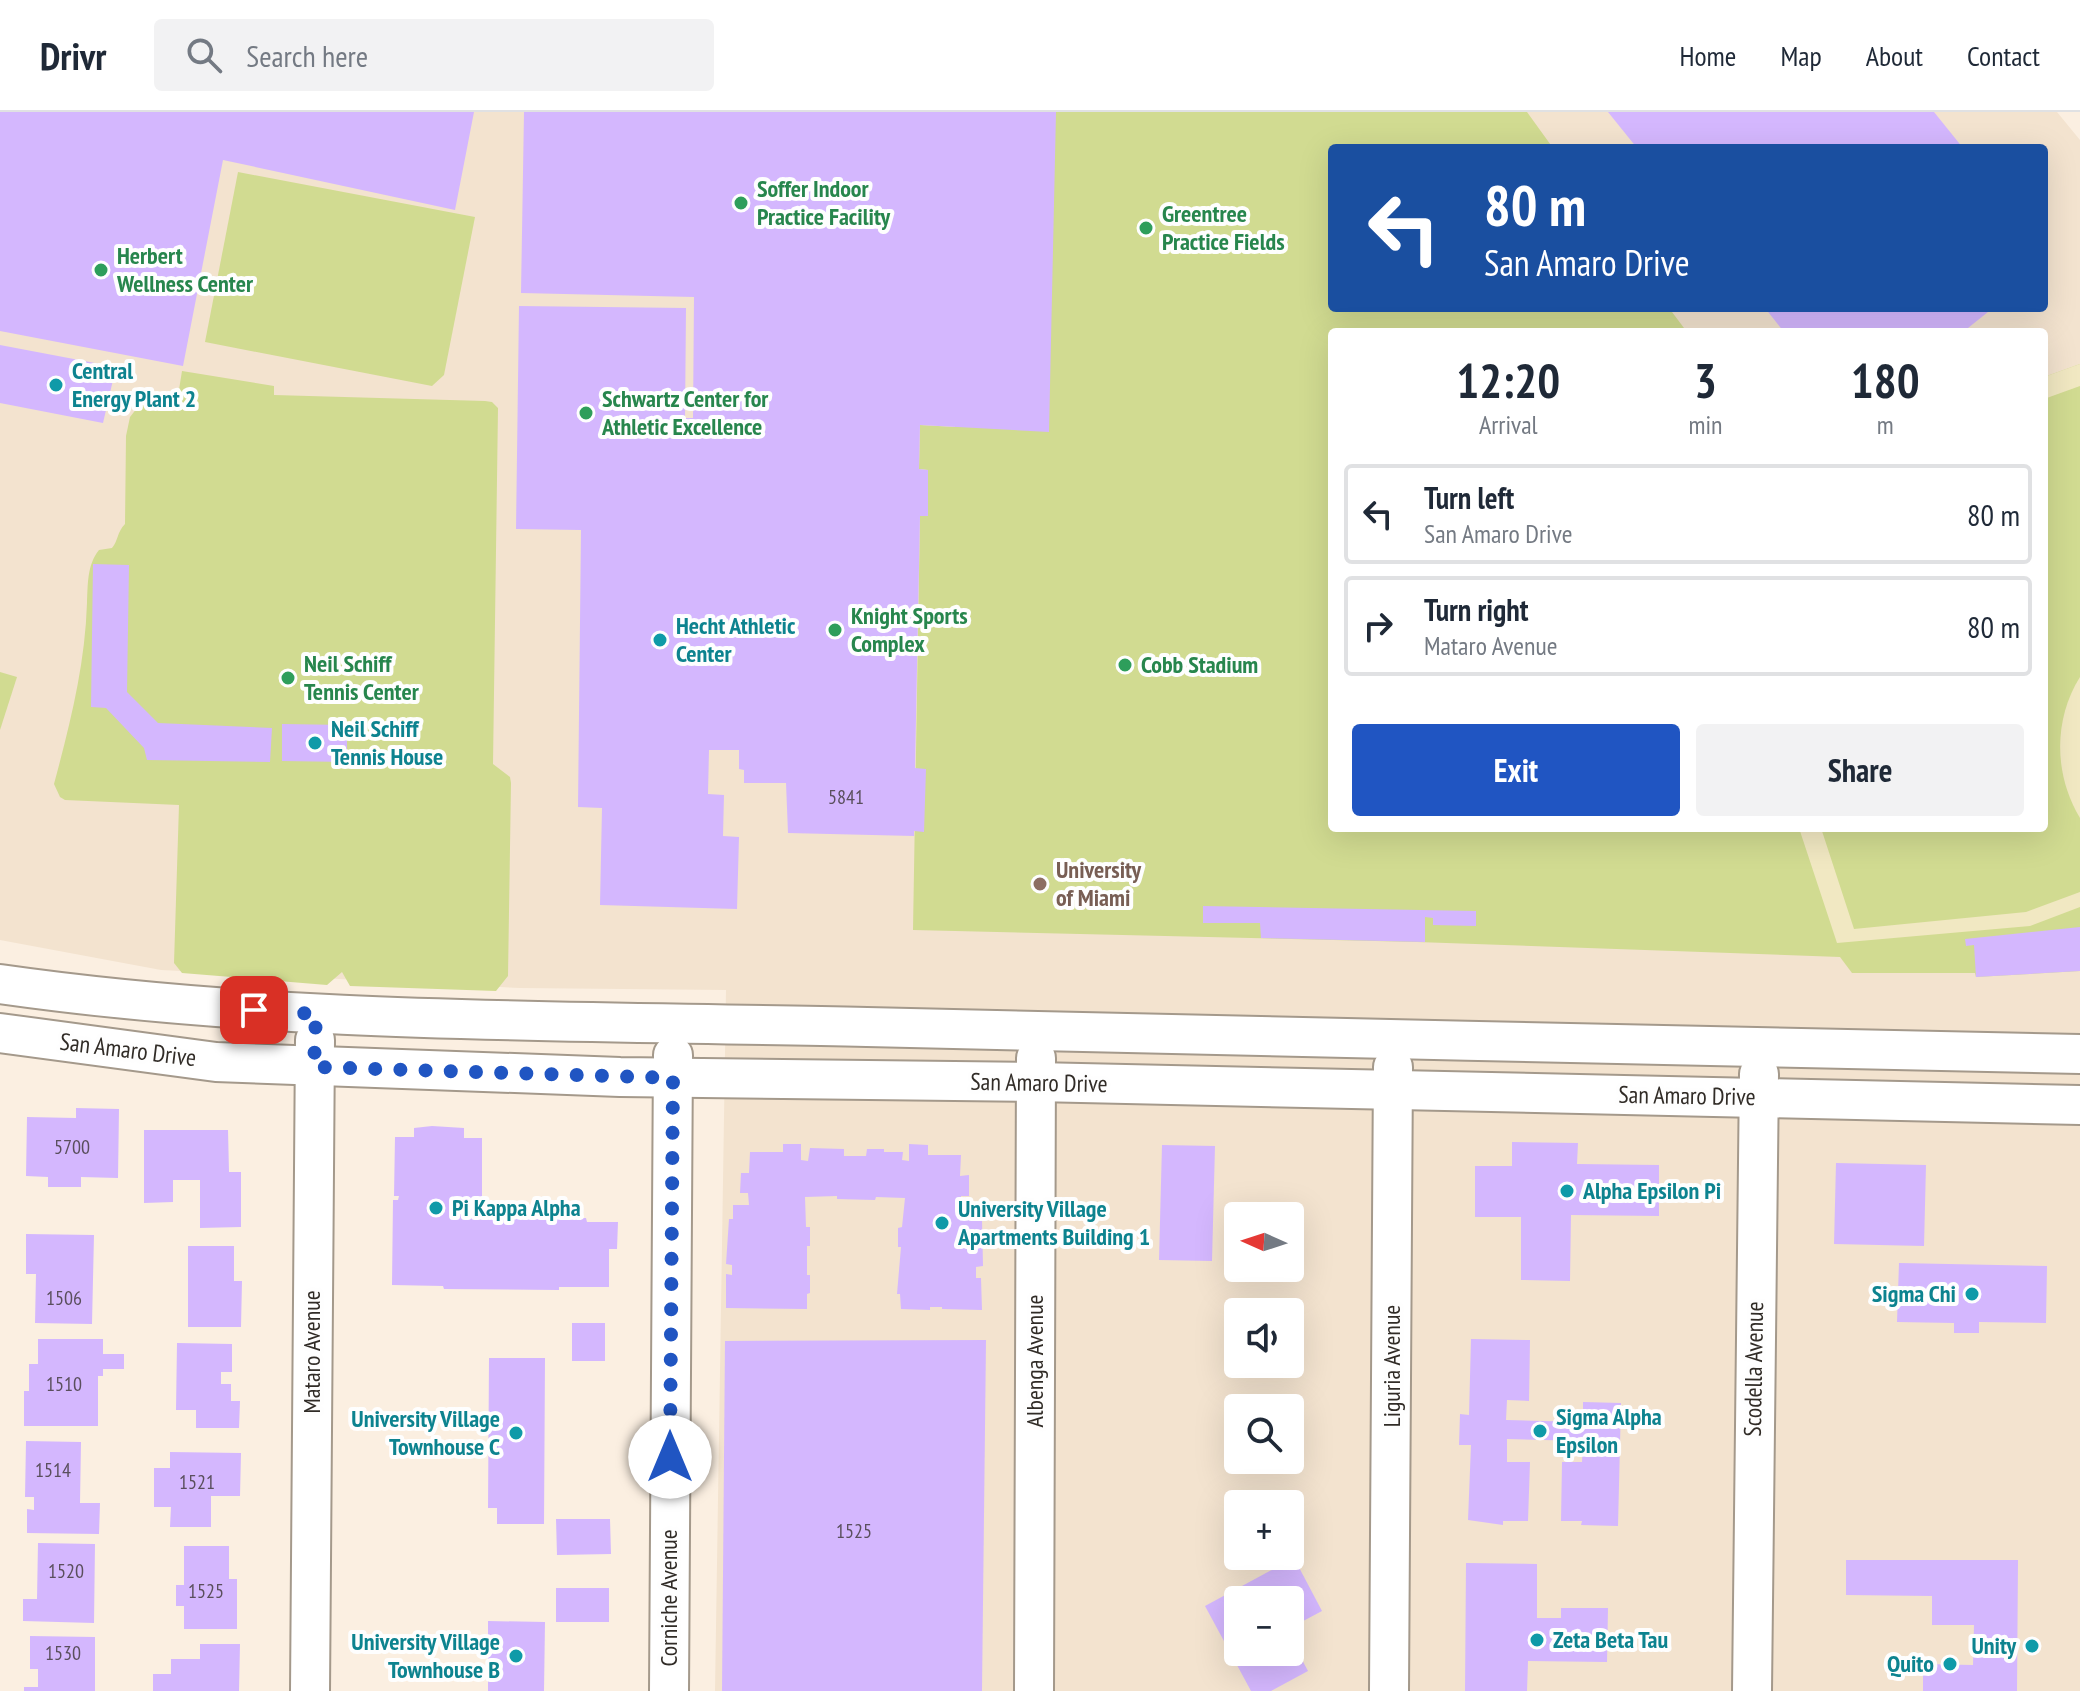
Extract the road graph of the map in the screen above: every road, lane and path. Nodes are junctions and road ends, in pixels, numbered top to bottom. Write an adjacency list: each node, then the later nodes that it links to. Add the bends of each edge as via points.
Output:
1 (0, 984): 2 (street, San Amaro Drive, via 193,1007)
2 (316, 1014): 3 (street, San Amaro Drive); 9 (street, Mataro Avenue)
3 (674, 1024): 4 (street, San Amaro Drive); 10 (street, Corniche Avenue)
4 (1035, 1031): 6 (street, San Amaro Drive); 11 (street, Albenga Avenue)
5 (0, 1033): 9 (street, San Amaro Drive, via 216,1062)
6 (1393, 1040): 7 (street, San Amaro Drive); 12 (street, Liguria Avenue)
7 (1759, 1047): 8 (street, San Amaro Drive); 13 (street, Scodella Avenue)
8 (2080, 1054)
9 (314, 1067): 10 (street, San Amaro Drive); 15 (street, Mataro Avenue)
10 (673, 1078): 11 (street, San Amaro Drive); 16 (street, Corniche Avenue)
11 (1036, 1082): 12 (street, San Amaro Drive); 17 (street, Albenga Avenue)
12 (1393, 1090): 13 (street, San Amaro Drive); 18 (street, Liguria Avenue)
13 (1758, 1098): 14 (street, San Amaro Drive); 19 (street, Scodella Avenue)
14 (2080, 1105)
15 (310, 1691)
16 (669, 1691)
17 (1034, 1691)
18 (1389, 1691)
19 (1752, 1691)

